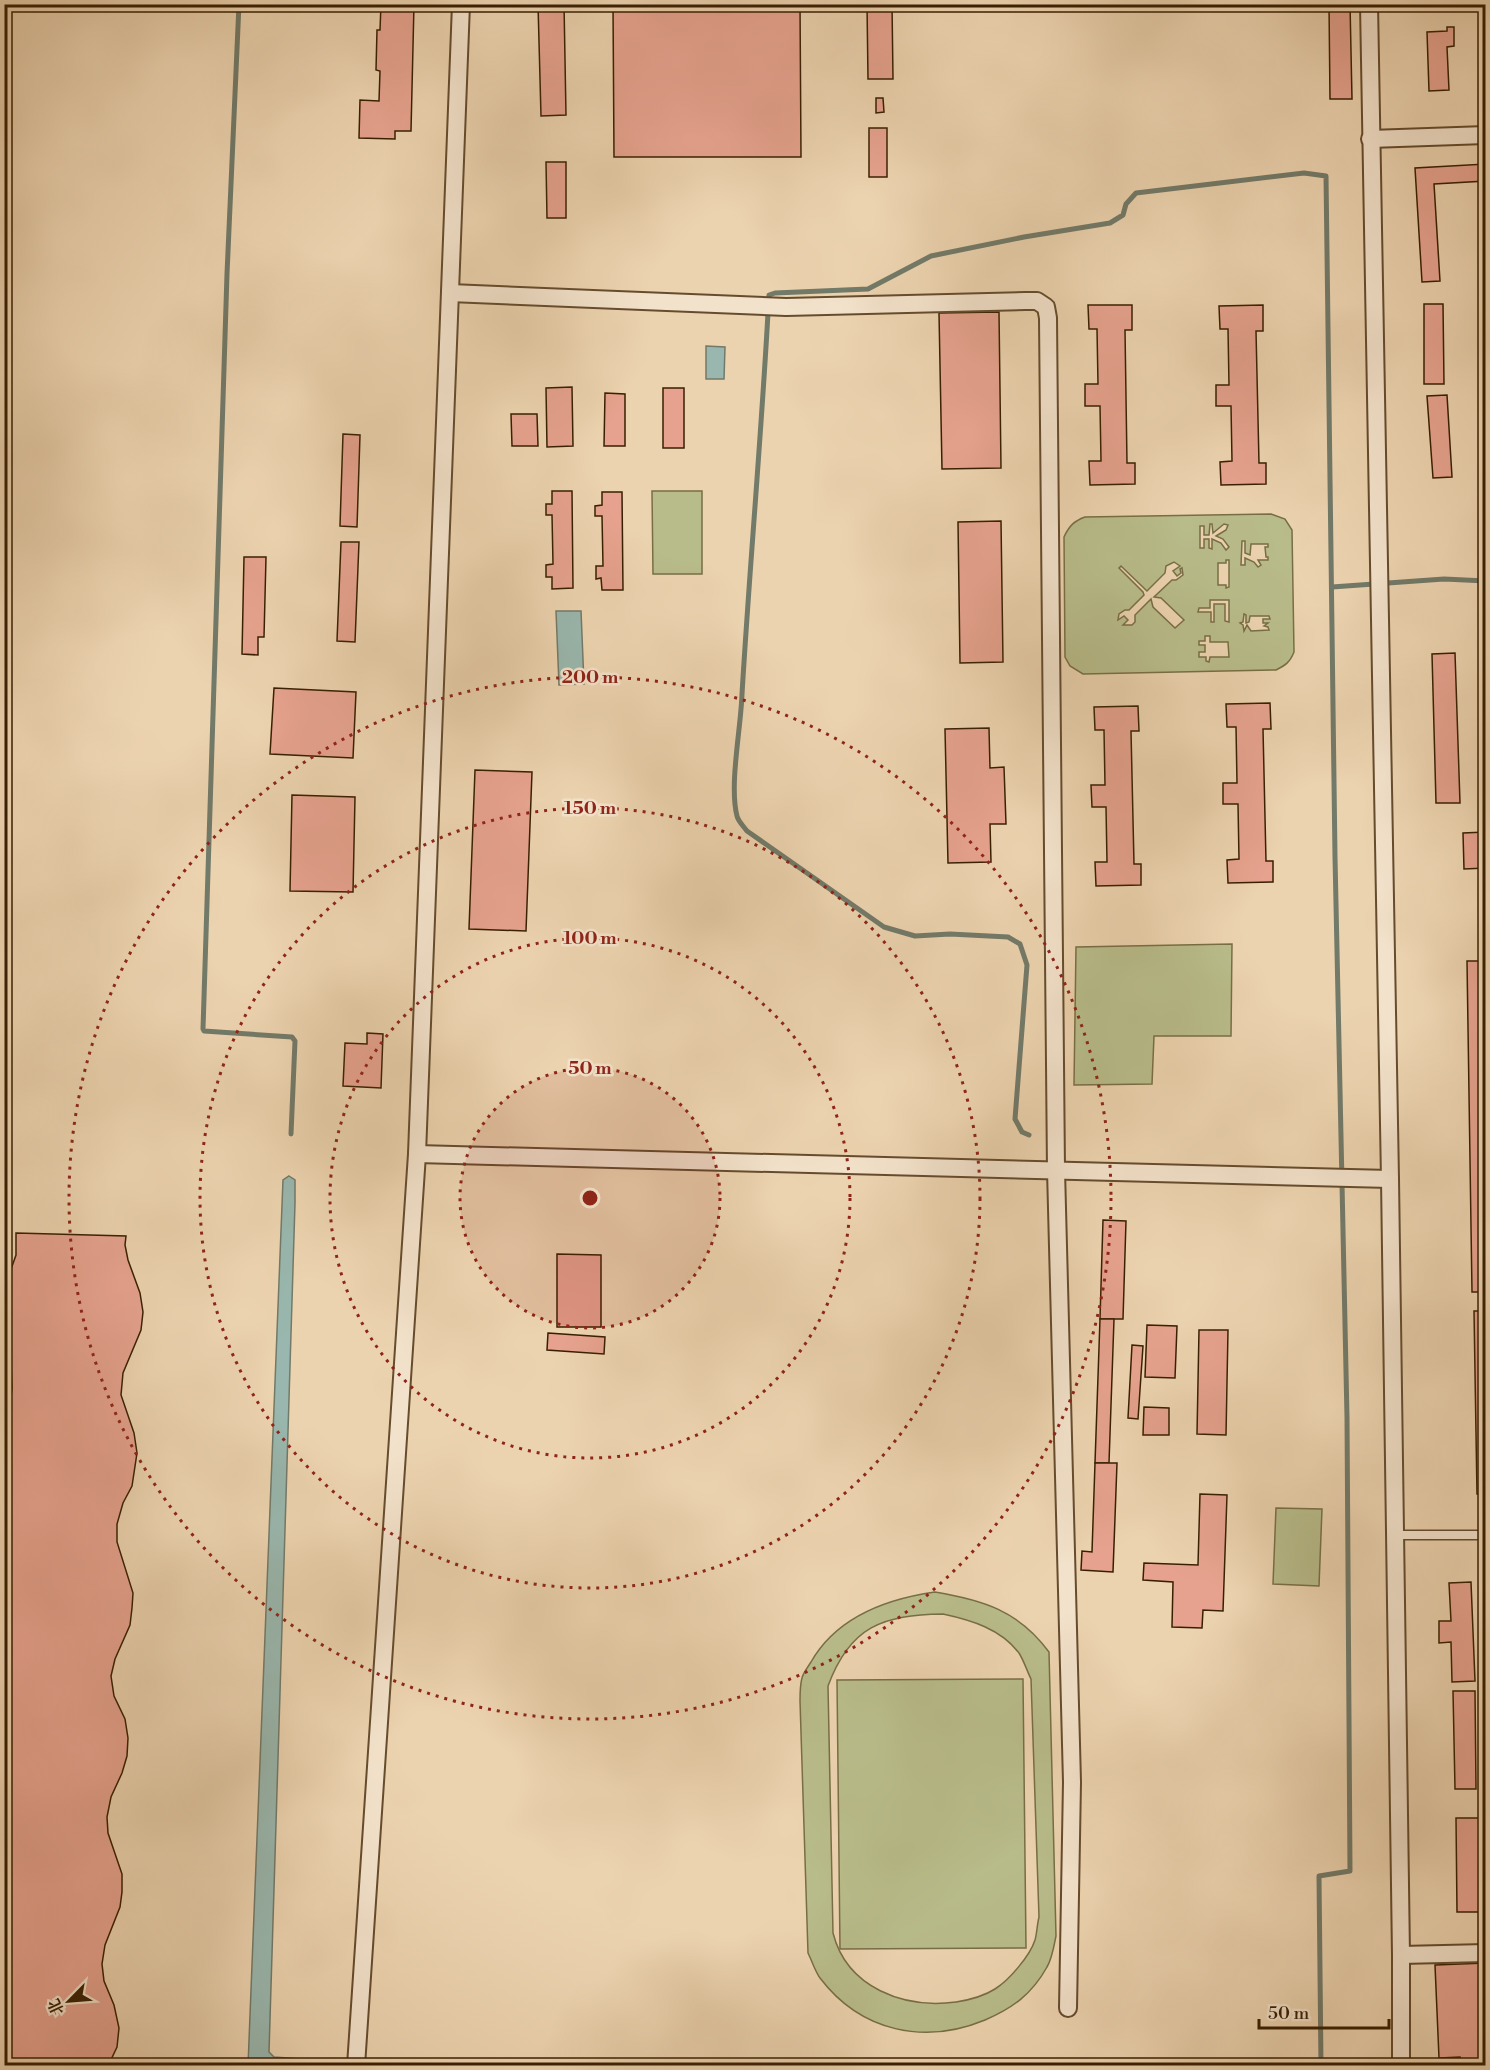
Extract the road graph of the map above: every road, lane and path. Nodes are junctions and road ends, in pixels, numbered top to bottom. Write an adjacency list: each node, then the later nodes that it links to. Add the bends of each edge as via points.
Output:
1 (461, 4): 5 (street)
2 (1369, 4): 4 (street)
3 (1485, 135): 4 (street)
4 (1370, 139): 8 (street)
5 (450, 293): 6 (street); 7 (street, via 760,307 1025,301 1037,301 1046,307)
6 (417, 1154): 7 (street); 14 (street)
7 (1056, 1170): 8 (street); 13 (street, via 1072,1782)
8 (1390, 1179): 9 (street)
9 (1395, 1535): 10 (lane); 12 (street)
10 (1485, 1535)
11 (1485, 1953): 12 (street)
12 (1401, 1955): 15 (street)
13 (1068, 2008)
14 (356, 2066)
15 (1401, 2066)

